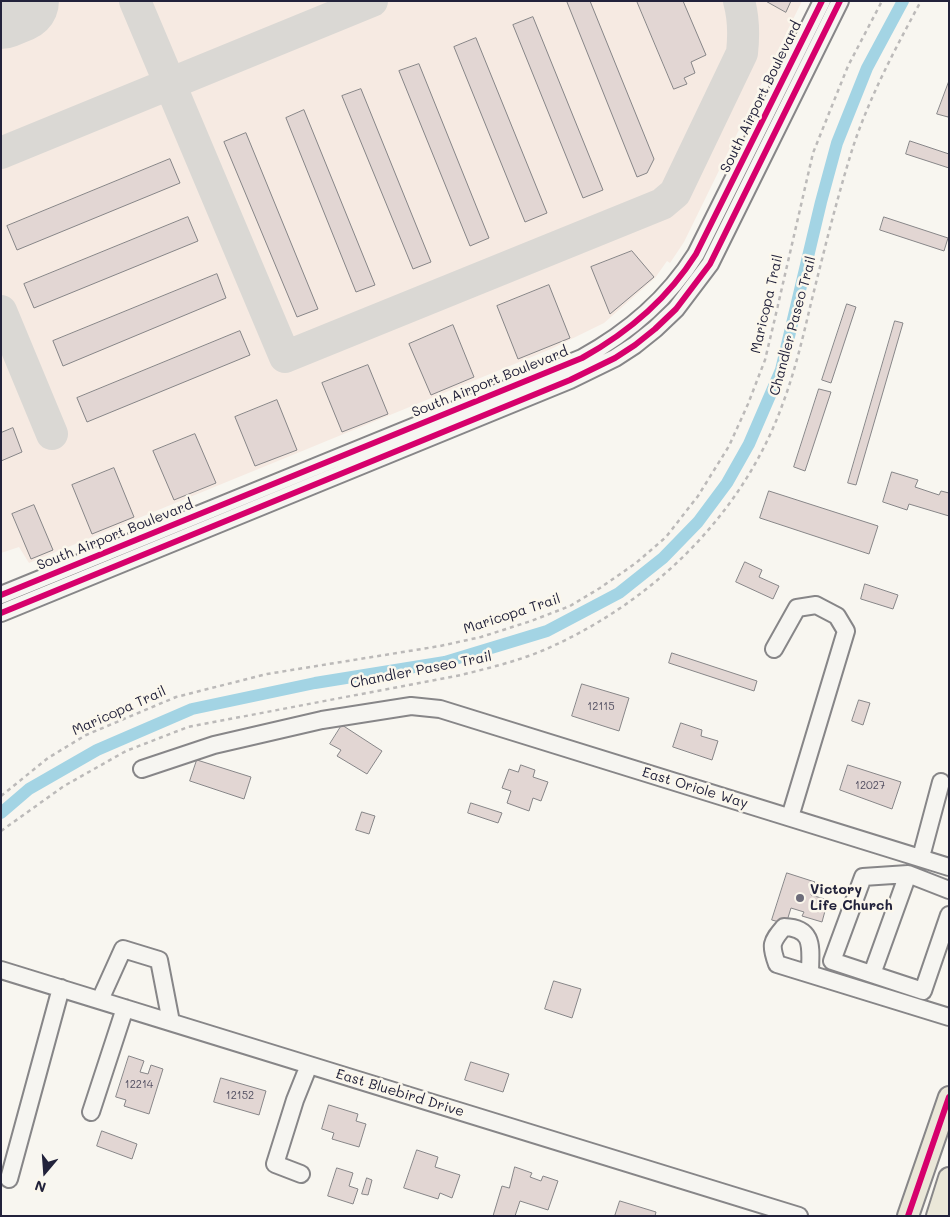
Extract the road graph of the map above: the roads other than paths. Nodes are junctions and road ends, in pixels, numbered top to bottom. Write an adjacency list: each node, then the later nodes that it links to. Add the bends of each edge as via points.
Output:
1 (822, 1): 3 (street, South Airport Boulevard)
2 (840, 1): 4 (street, South Airport Boulevard)
3 (723, 200): 4 (street); 5 (street, South Airport Boulevard, via 696,254 670,291 648,313 582,358)
4 (738, 209): 7 (street, South Airport Boulevard, via 710,264 676,309 615,358 570,380)
5 (18, 588): 6 (street, South Airport Boulevard); 7 (street)
6 (1, 595)
7 (24, 604): 8 (street, South Airport Boulevard)
8 (1, 614)
9 (774, 649): 12 (street, via 797,608 816,605 837,616 846,631)
10 (142, 769): 12 (street, East Oriole Way, via 214,745 322,720 411,706 440,709)
11 (941, 782): 13 (street)
12 (790, 817): 13 (street, East Oriole Way)
13 (921, 858): 14 (street, East Oriole Way)
14 (949, 867)
15 (908, 874): 16 (street); 20 (street); 20 (street, via 863,877 832,961)
16 (949, 890)
17 (949, 915): 20 (street, via 923,991)
18 (1, 970): 21 (street, East Bluebird Drive)
19 (810, 974): 24 (street)
20 (872, 974)
21 (61, 988): 22 (street, East Bluebird Drive); 31 (street)
22 (100, 1000): 23 (street, East Bluebird Drive); 25 (street, via 123,949 160,960)
23 (125, 1008): 25 (street, East Bluebird Drive); 28 (street)
24 (949, 1017)
25 (171, 1022): 26 (street, East Bluebird Drive)
26 (309, 1065): 29 (street, via 275,1164); 32 (street, East Bluebird Drive)
27 (949, 1097): 33 (main road)
28 (91, 1112)
29 (301, 1174)
30 (949, 1178): 34 (main road)
31 (9, 1179)
32 (799, 1216)
33 (908, 1216)
34 (937, 1216)

